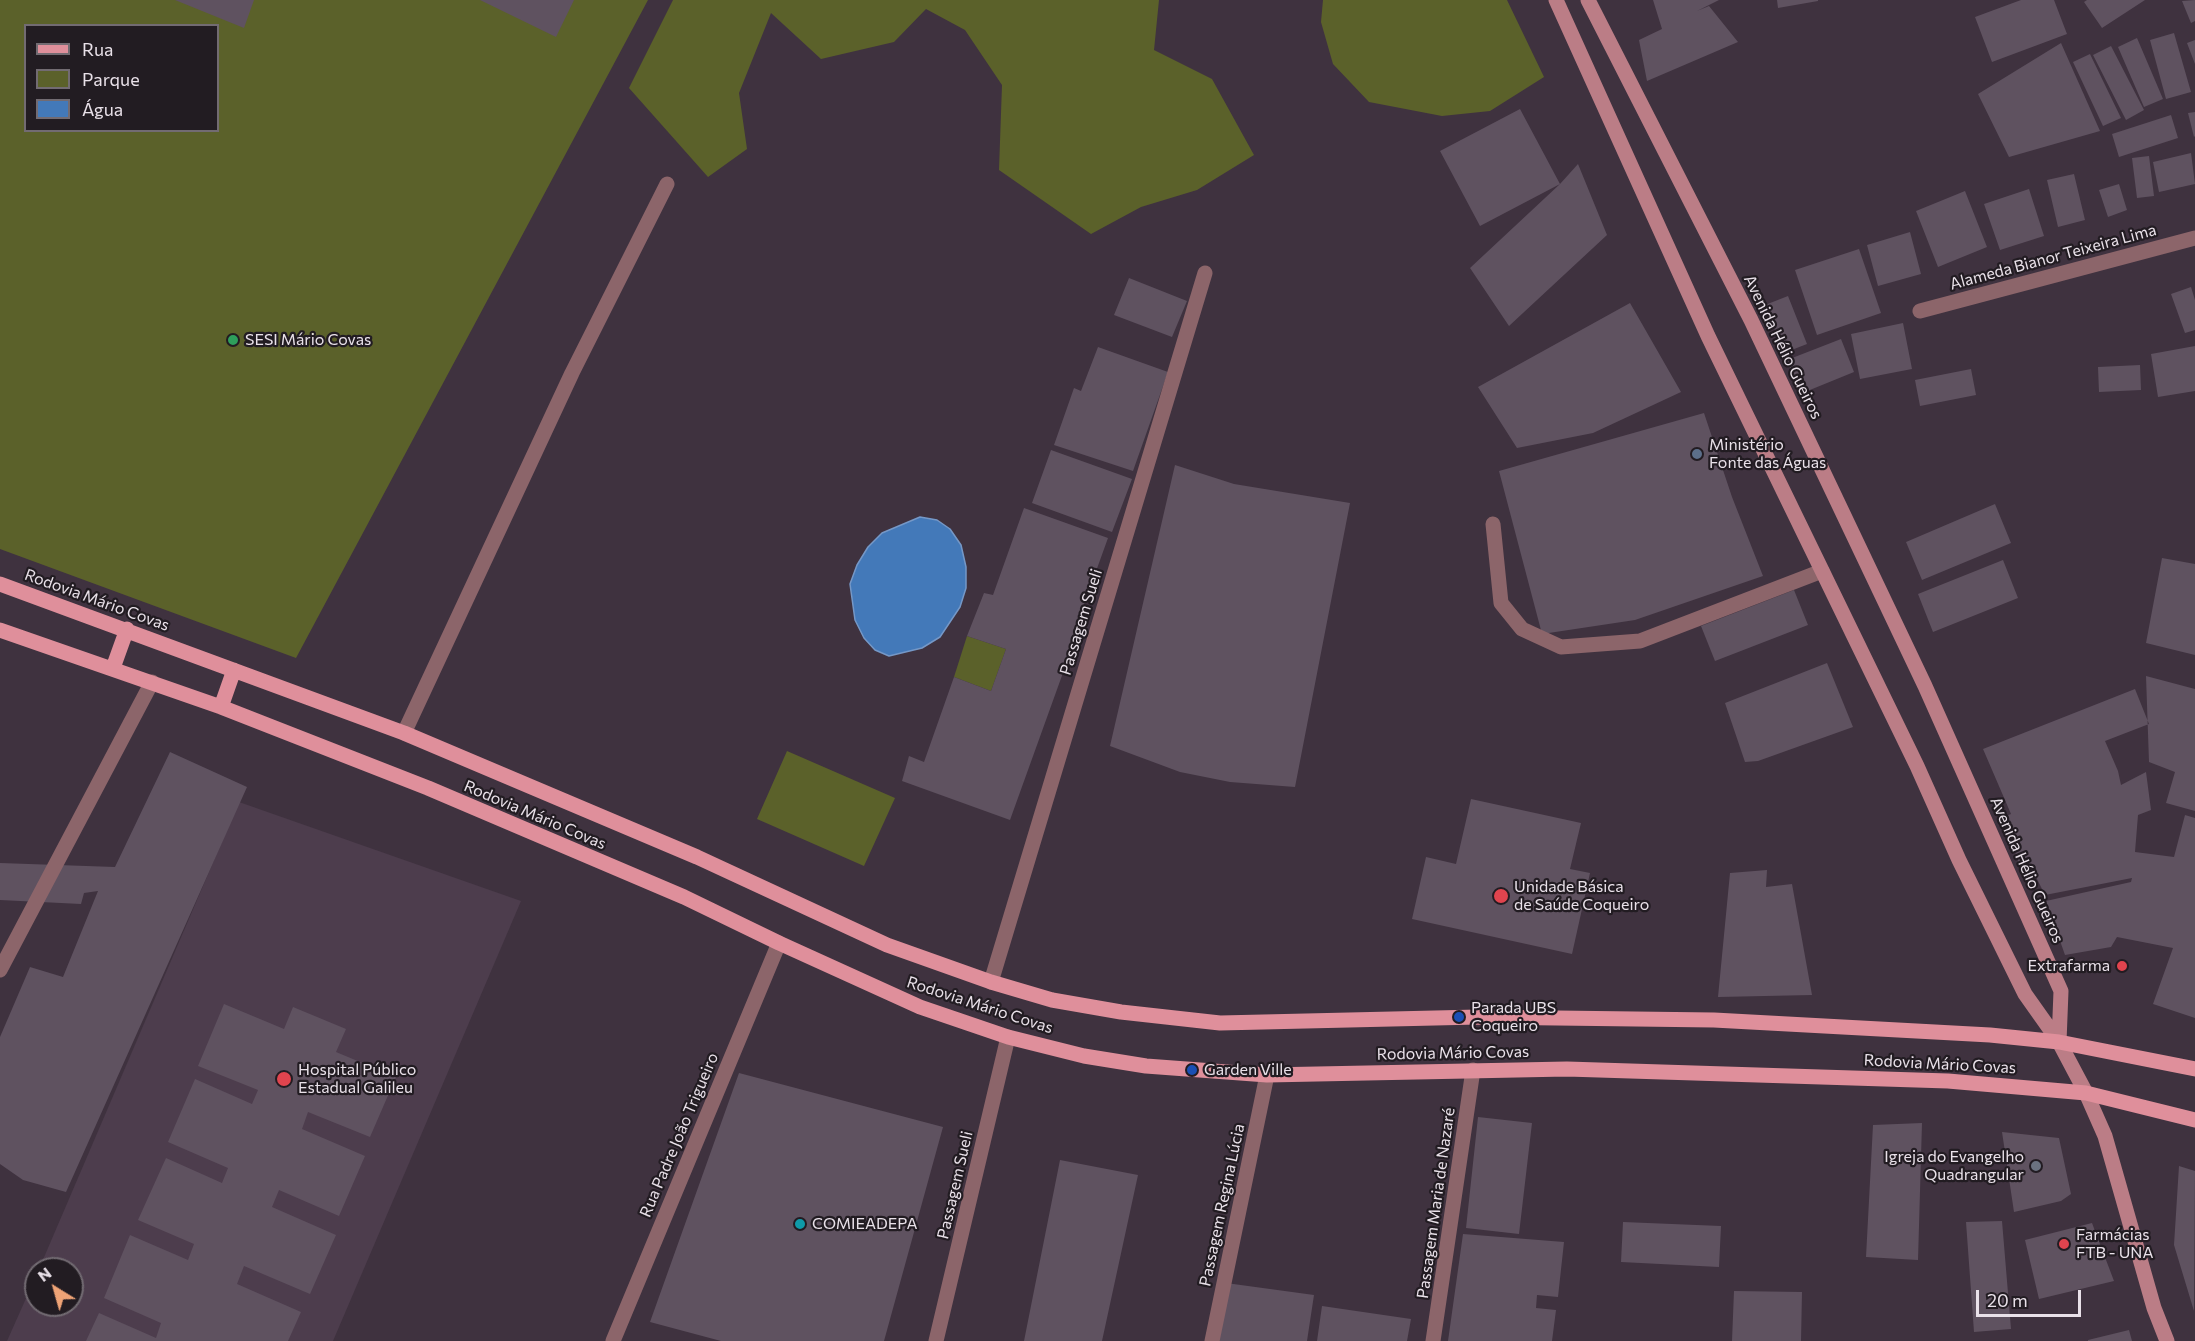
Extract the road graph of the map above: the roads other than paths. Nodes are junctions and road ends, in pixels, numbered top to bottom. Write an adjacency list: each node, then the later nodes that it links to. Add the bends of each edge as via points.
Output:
1 (1556, 0): 8 (main road, via 1708,336)
2 (1592, 1): 21 (main road, Avenida Hélio Gueiros, via 1751,320 1930,697 2061,991)
3 (667, 184): 16 (street, via 567,384)
4 (2195, 238): 6 (street, Alameda Bianor Teixeira Lima)
5 (1205, 273): 19 (street, Passagem Sueli)
6 (1920, 311)
7 (1493, 524): 8 (street, via 1501,603 1522,629 1561,647 1640,641)
8 (1822, 571): 21 (main road, via 2025,994)
9 (0, 584): 10 (main road, Rodovia Mário Covas)
10 (127, 629): 12 (main road); 13 (main road, Rodovia Mário Covas)
11 (0, 630): 12 (main road, Rodovia Mário Covas)
12 (113, 668): 14 (main road, Rodovia Mário Covas)
13 (234, 670): 15 (main road); 16 (main road, Rodovia Mário Covas)
14 (152, 682): 15 (main road, Rodovia Mário Covas); 18 (street)
15 (221, 706): 17 (main road, Rodovia Mário Covas, via 428,788 684,897)
16 (404, 733): 19 (main road, Rodovia Mário Covas, via 697,857 887,945)
17 (779, 944): 20 (main road, Rodovia Mário Covas, via 920,1007); 27 (street, Rua Padre João Trigueiro)
18 (0, 970)
19 (991, 982): 21 (main road, Rodovia Mário Covas, via 1052,1000 1220,1023 1459,1017 1714,1020)
20 (1008, 1037): 24 (main road, Rodovia Mário Covas, via 1146,1066); 28 (street, Passagem Sueli)
21 (2059, 1042): 22 (main road, Rodovia Mário Covas); 25 (main road)
22 (2195, 1069)
23 (1473, 1070): 24 (main road, Rodovia Mário Covas); 25 (main road, Rodovia Mário Covas, via 1568,1069 1948,1081); 30 (street, Passagem Maria de Nazaré)
24 (1267, 1075): 29 (street, Passagem Regina Lúcia)
25 (2086, 1094): 26 (main road, Rodovia Mário Covas); 31 (main road, via 2105,1136)
26 (2195, 1120)
27 (613, 1341)
28 (936, 1341)
29 (1212, 1341)
30 (1433, 1341)
31 (2167, 1341)

